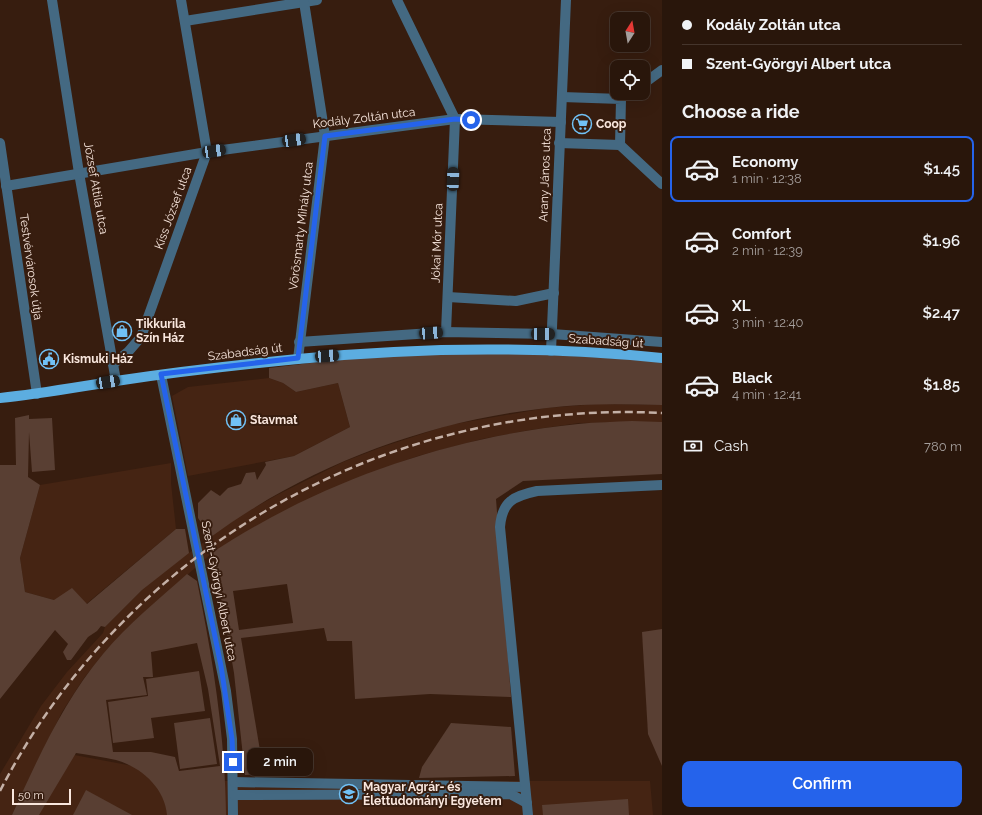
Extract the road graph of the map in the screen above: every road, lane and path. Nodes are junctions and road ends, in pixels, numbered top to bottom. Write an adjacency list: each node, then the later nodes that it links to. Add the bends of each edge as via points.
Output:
1 (52, 0): 20 (street, József Attila utca)
2 (181, 0): 7 (street, Kiss József utca)
3 (317, 0): 6 (street)
4 (397, 0): 13 (street, Jókai Mór utca)
5 (566, 0): 10 (street, Arany János utca)
6 (304, 2): 7 (street); 15 (street, Vörösmarty Mihály utca)
7 (185, 21): 19 (street, Kiss József utca)
8 (662, 70): 9 (street)
9 (650, 79)
10 (562, 97): 11 (street); 14 (street, Arany János utca)
11 (610, 99)
12 (621, 100): 18 (street)
13 (455, 119): 14 (street, Kodály Zoltán utca); 15 (street, Kodály Zoltán utca); 24 (street, Jókai Mór utca)
14 (561, 122): 17 (street, Arany János utca)
15 (325, 136): 19 (street, Kodály Zoltán utca); 27 (street, Vörösmarty Mihály utca)
16 (0, 144): 22 (street, Testvérvárosok útja)
17 (560, 144): 18 (street); 23 (street, Arany János utca)
18 (620, 145): 21 (street)
19 (207, 152): 20 (street, Kodály Zoltán utca); 32 (street, Kiss József utca, via 140,337 128,352)
20 (79, 173): 22 (street, Kodály Zoltán utca); 32 (street, József Attila utca)
21 (662, 184)
22 (6, 186): 35 (street, Testvérvárosok útja)
23 (554, 293): 24 (street, via 516,301); 26 (street, Arany János utca)
24 (448, 297): 25 (street, Jókai Mór utca)
25 (446, 332): 26 (street, Szabadság út); 27 (street, Szabadság út)
26 (552, 334): 28 (street, Szabadság út); 29 (street, Arany János utca)
27 (299, 342): 30 (street, Vörösmarty Mihály utca)
28 (662, 342)
29 (551, 351): 30 (main road, Szabadság út, via 417,351); 31 (main road, Szabadság út)
30 (298, 358): 33 (main road, Szabadság út)
31 (662, 358)
32 (113, 364): 34 (street, József Attila utca)
33 (161, 374): 34 (main road, Szabadság út); 38 (street, Szent-Györgyi Albert utca, via 226,691)
34 (116, 381): 35 (main road, Szabadság út)
35 (37, 394): 36 (main road, Szabadság út)
36 (0, 398)
37 (662, 485): 40 (street, via 537,491 511,499 504,507 500,526)
38 (234, 782): 39 (street); 43 (street, Szent-Györgyi Albert utca)
39 (271, 783): 41 (street); 42 (street)
40 (525, 787): 41 (street); 44 (street)
41 (409, 789): 42 (street); 44 (street, via 510,794)
42 (272, 794): 43 (street)
43 (234, 796): 45 (street, Szent-Györgyi Albert utca)
44 (527, 803): 46 (street)
45 (233, 815)
46 (528, 815)

